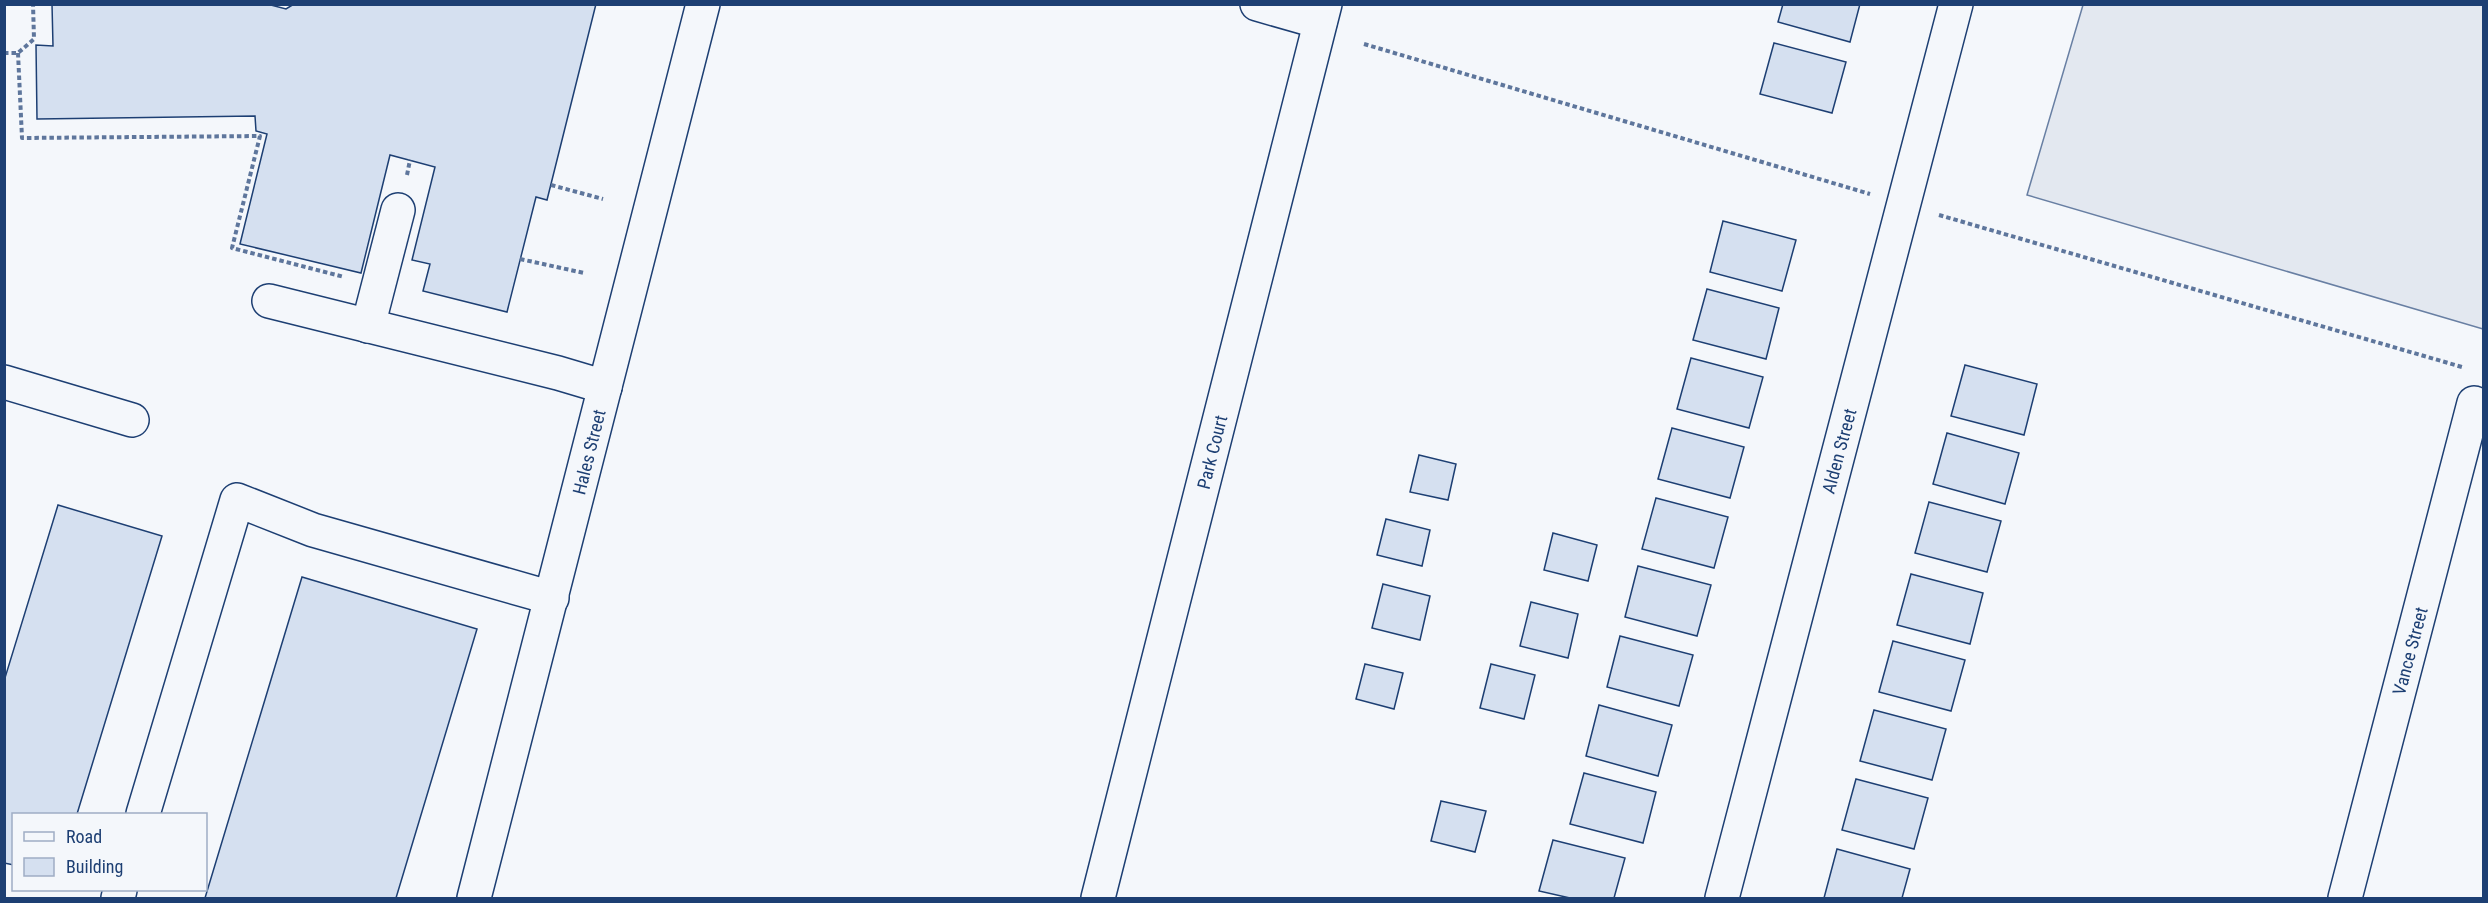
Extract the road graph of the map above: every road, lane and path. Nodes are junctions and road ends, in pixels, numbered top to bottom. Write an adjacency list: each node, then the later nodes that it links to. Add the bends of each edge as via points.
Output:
1 (33, 4): 8 (path, via 34,39)
2 (703, 4): 21 (street, Hales Street)
3 (1257, 4): 5 (street)
4 (1956, 4): 28 (street, Alden Street)
5 (1323, 13): 27 (street, Park Court)
6 (1364, 44): 10 (path)
7 (4, 53): 8 (path)
8 (18, 53): 16 (path, via 22,138 260,135 232,248)
9 (550, 186): 11 (path)
10 (1879, 197)
11 (603, 199)
12 (398, 210): 18 (street)
13 (1937, 214): 19 (path)
14 (520, 259): 15 (path)
15 (584, 273)
16 (351, 279)
17 (269, 301): 18 (street)
18 (368, 326): 21 (street)
19 (2464, 368)
20 (4, 382): 23 (street)
21 (605, 387): 24 (street, Hales Street)
22 (2475, 403): 29 (street, Vance Street)
23 (132, 420)
24 (552, 598): 25 (street, via 313,530 237,500); 26 (street, Hales Street)
25 (143, 813)
26 (474, 898)
27 (1098, 898)
28 (1722, 898)
29 (2345, 898)

